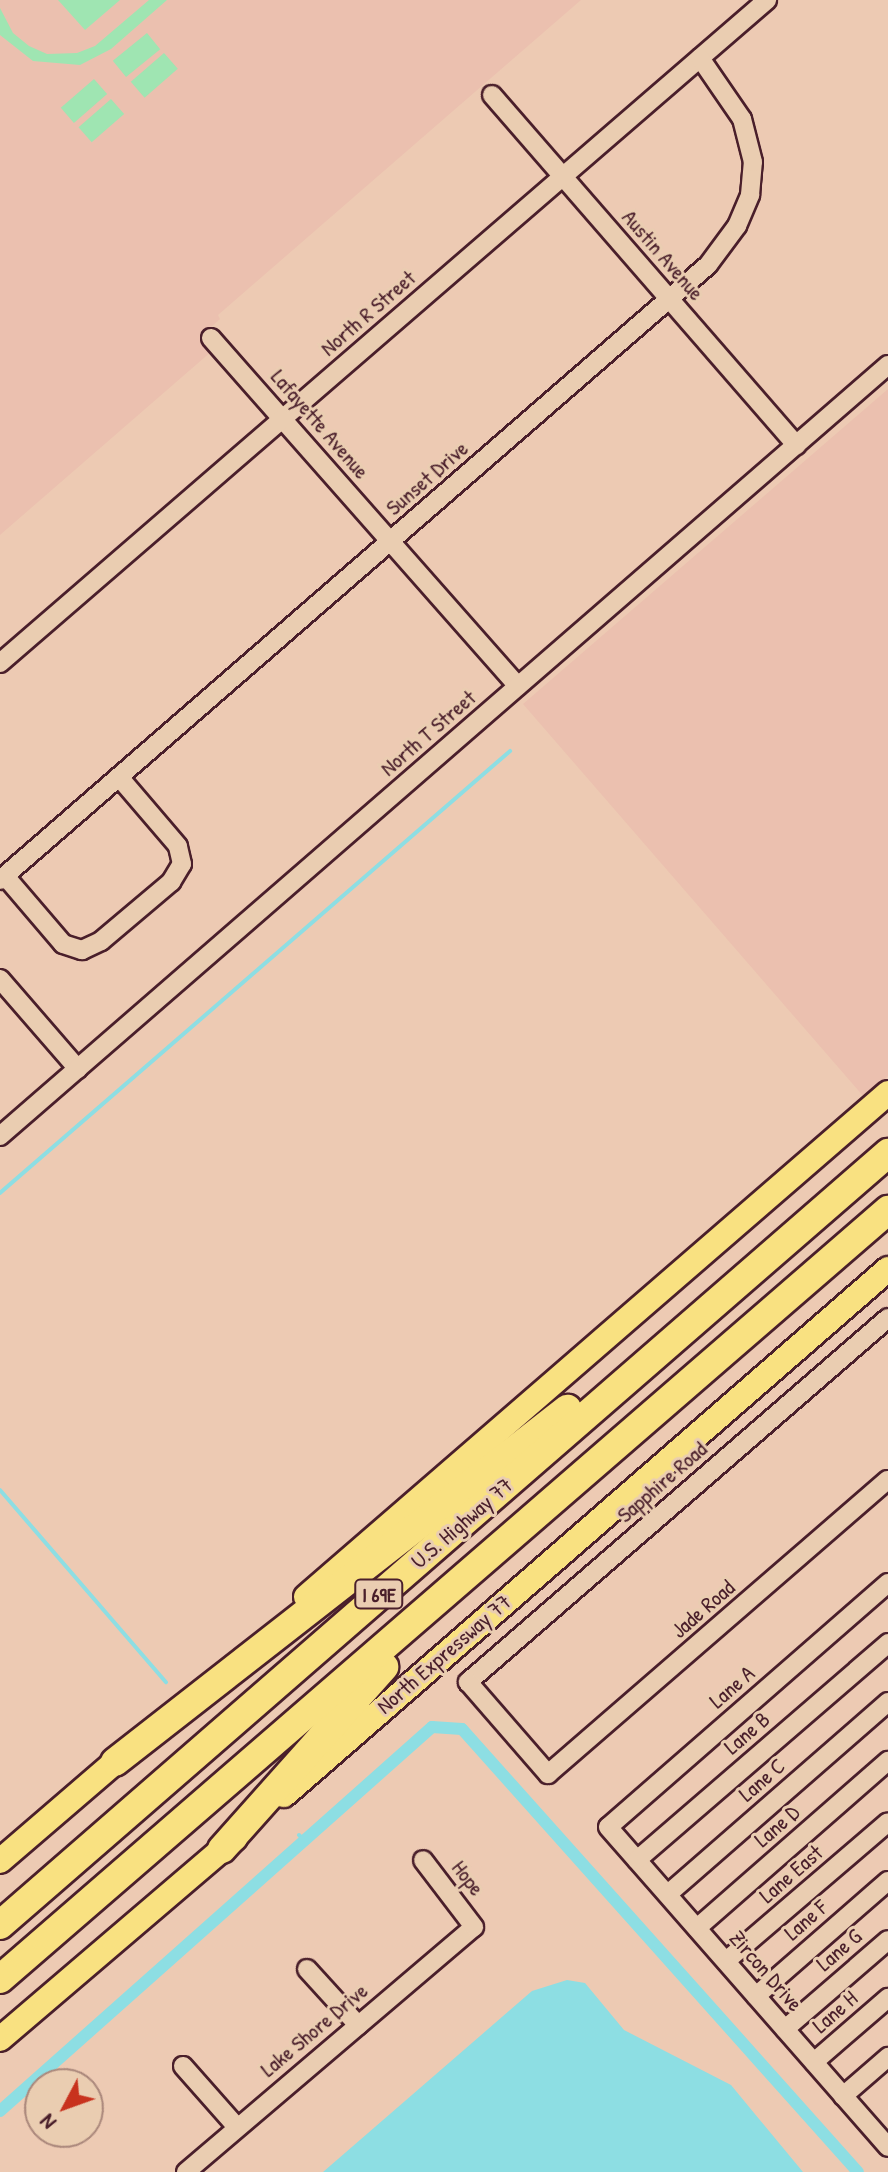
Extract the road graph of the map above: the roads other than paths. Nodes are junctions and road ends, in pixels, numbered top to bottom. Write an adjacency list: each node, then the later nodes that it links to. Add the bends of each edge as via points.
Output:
1 (767, 0): 2 (street, North R Street)
2 (700, 58): 4 (street, North R Street); 5 (street, Sunset Drive, via 742,119 752,178 731,235 708,265)
3 (492, 95): 4 (street, Austin Avenue)
4 (563, 175): 5 (street, Austin Avenue); 8 (street, North R Street)
5 (669, 299): 9 (street, Austin Avenue); 10 (street, Sunset Drive)
6 (211, 338): 8 (street, Lafayette Avenue)
7 (888, 365): 9 (street, North T Street)
8 (283, 418): 10 (street, Lafayette Avenue); 11 (street, North R Street)
9 (796, 445): 12 (street, North T Street)
10 (390, 541): 12 (street, Lafayette Avenue); 13 (street, Sunset Drive)
11 (0, 663)
12 (518, 686): 16 (street, North T Street)
13 (119, 777): 14 (street, Sunset Drive); 14 (street, via 178,846 182,864 171,882 101,941 82,950 63,944)
14 (3, 878)
15 (0, 979): 16 (street)
16 (78, 1069): 18 (street, North T Street)
17 (888, 1093): 30 (main road)
18 (0, 1136)
19 (888, 1153): 21 (highway, U.S. Highway 77 / I 69E)
20 (888, 1210): 25 (highway, U.S. Highway 77 / I 69E)
21 (759, 1265): 30 (highway, via 490,1467); 40 (highway, U.S. Highway 77 / I 69E)
22 (888, 1269): 34 (main road, North Expressway 77)
23 (888, 1318): 31 (street, Sapphire Road, via 468,1682)
24 (888, 1480): 31 (street, Jade Road)
25 (566, 1488): 34 (highway, via 389,1661); 46 (highway, U.S. Highway 77 / I 69E)
26 (888, 1583): 33 (street, Lane A)
27 (888, 1643): 36 (street, Lane B)
28 (888, 1702): 39 (street, Lane C)
29 (888, 1761): 42 (street, Lane D)
30 (115, 1762): 37 (main road)
31 (548, 1774)
32 (888, 1822): 44 (street, Lane East)
33 (608, 1827): 36 (street, Zircon Drive)
34 (222, 1849): 51 (main road, North Expressway 77)
35 (423, 1860): 41 (street, Hope)
36 (637, 1860): 39 (street, Zircon Drive)
37 (0, 1861)
38 (888, 1881): 47 (street, Lane F)
39 (668, 1894): 42 (street, Zircon Drive)
40 (0, 1925)
41 (474, 1927): 49 (street, Lake Shore Drive)
42 (697, 1928): 44 (street, Zircon Drive)
43 (888, 1940): 50 (street, Lane G)
44 (726, 1961): 47 (street, Zircon Drive)
45 (307, 1969): 49 (street)
46 (0, 1979)
47 (756, 1996): 50 (street, Zircon Drive)
48 (888, 1998): 53 (street, Lane H)
49 (358, 2025): 57 (street, Lake Shore Drive)
50 (785, 2029): 53 (street, Zircon Drive)
51 (0, 2039)
52 (888, 2057): 55 (street)
53 (814, 2062): 55 (street, Zircon Drive)
54 (183, 2066): 57 (street)
55 (843, 2096): 56 (street, Zircon Drive)
56 (881, 2126): 58 (street, Zircon Drive)
57 (237, 2127): 59 (street, Lake Shore Drive)
58 (888, 2147)
59 (186, 2172)

